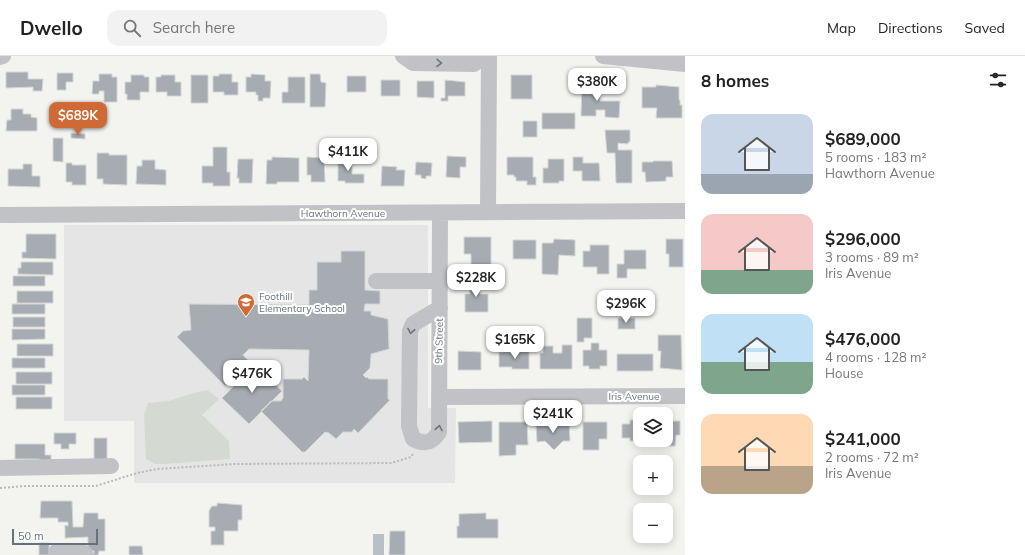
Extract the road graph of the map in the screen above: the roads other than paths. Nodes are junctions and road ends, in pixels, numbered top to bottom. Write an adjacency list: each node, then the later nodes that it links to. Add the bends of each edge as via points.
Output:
1 (3, 56): 6 (street)
2 (402, 56): 3 (street, one-way to 3, via 413,63 474,64)
3 (483, 56)
4 (489, 56): 9 (street)
5 (603, 56): 7 (street)
6 (0, 57)
7 (685, 64)
8 (685, 211): 9 (street, Hawthorn Avenue)
9 (488, 212): 10 (street, Hawthorn Avenue)
10 (440, 214): 11 (street, Hawthorn Avenue); 13 (street, 9th Street)
11 (0, 215)
12 (376, 281): 13 (street)
13 (440, 281): 14 (street, 9th Street)
14 (440, 308): 16 (street, 9th Street); 16 (street, 9th Street, one-way to 16, via 413,324 410,331 409,426 413,439 420,443 435,439 439,432)
15 (685, 396): 16 (street, Iris Avenue)
16 (439, 397)
17 (111, 466): 18 (street)
18 (0, 468)
19 (85, 553): 20 (street, via 56,552)
20 (56, 555)

